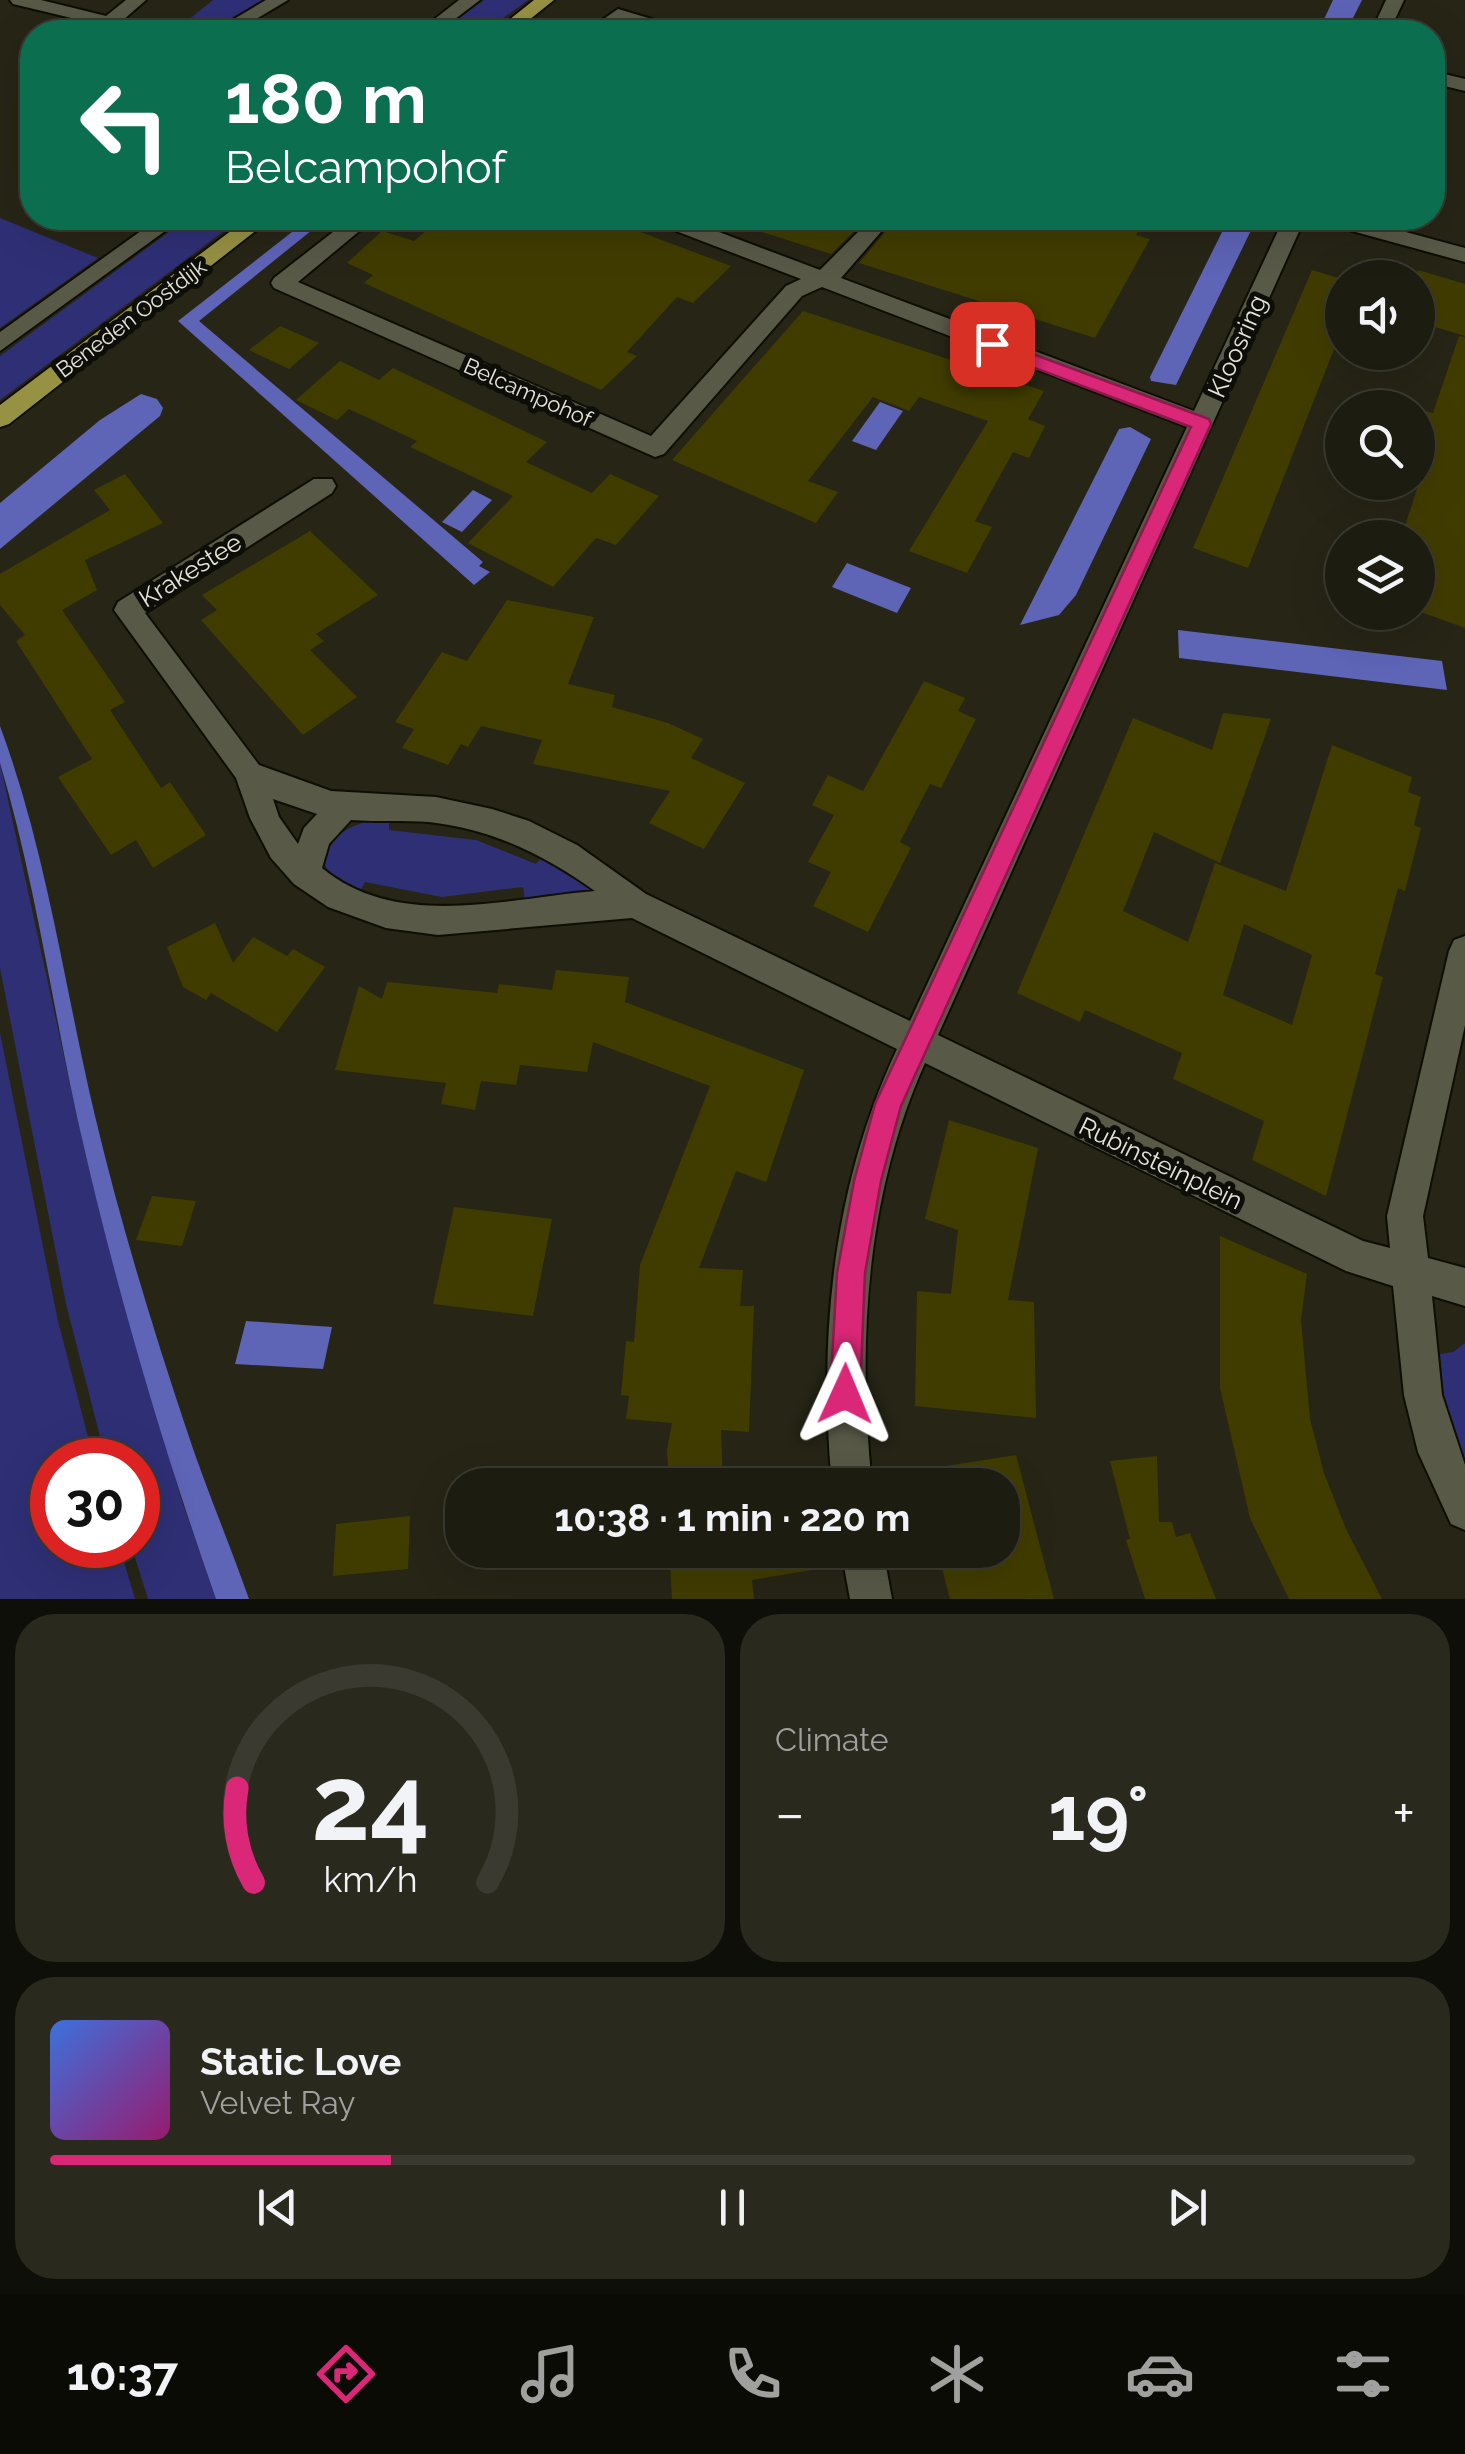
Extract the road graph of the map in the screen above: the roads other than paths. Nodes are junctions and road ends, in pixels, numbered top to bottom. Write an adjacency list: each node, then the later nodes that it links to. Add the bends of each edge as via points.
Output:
1 (20, 0): 7 (street)
2 (137, 0): 8 (street)
3 (279, 0): 9 (street)
4 (302, 0): 10 (street)
5 (472, 0): 11 (street)
6 (545, 0): 12 (main road)
7 (101, 20)
8 (112, 20)
9 (243, 20)
10 (272, 20)
11 (443, 20)
12 (518, 20)
13 (610, 20): 14 (street, via 618,14)
14 (637, 20)
15 (155, 230): 24 (street)
16 (246, 230): 25 (main road, Beneden Oostdijk)
17 (349, 230): 23 (street, Belcampohof, via 282,283 655,448 794,292)
18 (693, 230): 23 (street)
19 (872, 230): 23 (street, Belcampohof, via 837,269)
20 (1289, 230): 26 (street, Kloosring)
21 (1373, 230): 22 (street)
22 (1465, 256)
23 (816, 279): 26 (street)
24 (0, 343)
25 (0, 418)
26 (1202, 424): 33 (street, Kloosring)
27 (323, 486): 28 (street, Krakestee, via 128,610)
28 (249, 774): 29 (street, Krakestee, via 310,800); 30 (street, Krakestee, via 268,824)
29 (344, 806): 30 (street, via 315,838); 31 (street, Krakestee, via 435,810 501,822 580,860)
30 (305, 874): 31 (street, Krakestee, via 355,906 420,919)
31 (635, 904): 33 (street, Krakestee)
32 (1464, 961): 34 (street, via 1407,1207)
33 (915, 1043): 34 (street, Rubinsteinplein, via 1340,1249); 36 (street, Kloosring, via 877,1141 851,1273 845,1387)
34 (1411, 1274): 35 (street, Rubinsteinplein); 37 (street, via 1423,1395 1448,1479)
35 (1465, 1287)
36 (851, 1468)
37 (1465, 1510)
38 (865, 1568): 39 (street)
39 (871, 1599)

